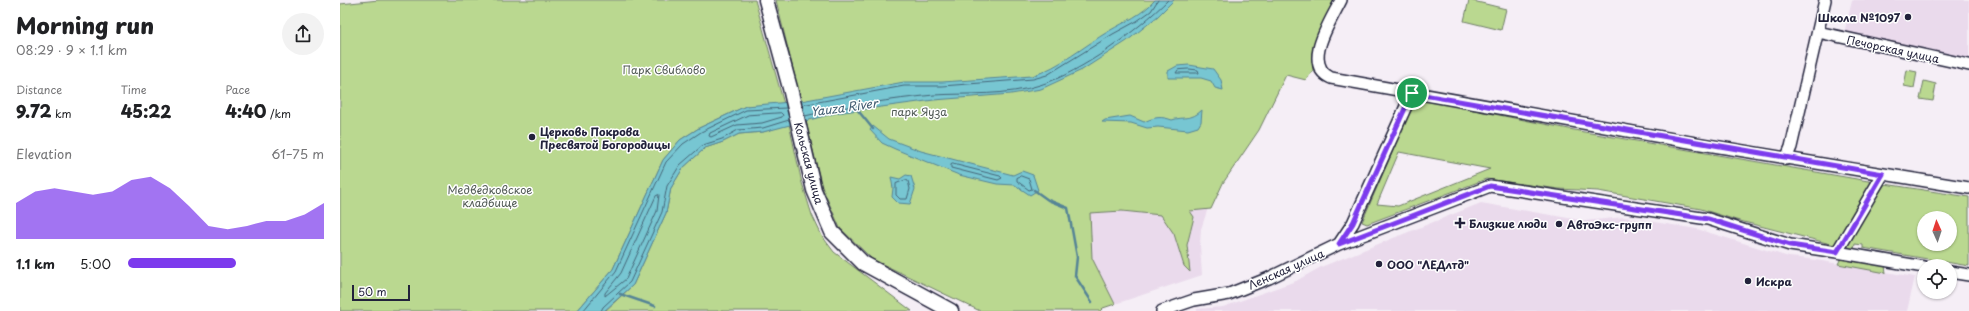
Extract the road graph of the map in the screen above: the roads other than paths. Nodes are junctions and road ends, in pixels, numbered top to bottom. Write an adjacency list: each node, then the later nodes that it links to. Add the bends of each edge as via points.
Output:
1 (766, 0): 15 (main road, Кольская улица, via 814,190 832,232 863,264)
2 (1341, 0): 6 (street, via 1319,49 1317,63 1320,70 1331,78)
3 (1825, 0): 4 (street)
4 (1818, 32): 5 (street, Печорская улица); 7 (street)
5 (1969, 65)
6 (1412, 93): 7 (street); 10 (street, via 1353,223)
7 (1786, 159): 8 (street)
8 (1883, 174): 9 (street); 11 (street)
9 (1969, 188)
10 (1339, 244): 11 (street, Ленская улица, via 1490,186 1708,219 1790,245); 16 (street, Ленская улица, via 1229,294 1194,300)
11 (1837, 252): 12 (street, Ленская улица)
12 (1917, 266)
13 (1957, 273): 14 (street)
14 (1969, 275)
15 (951, 311)
16 (1162, 311)

